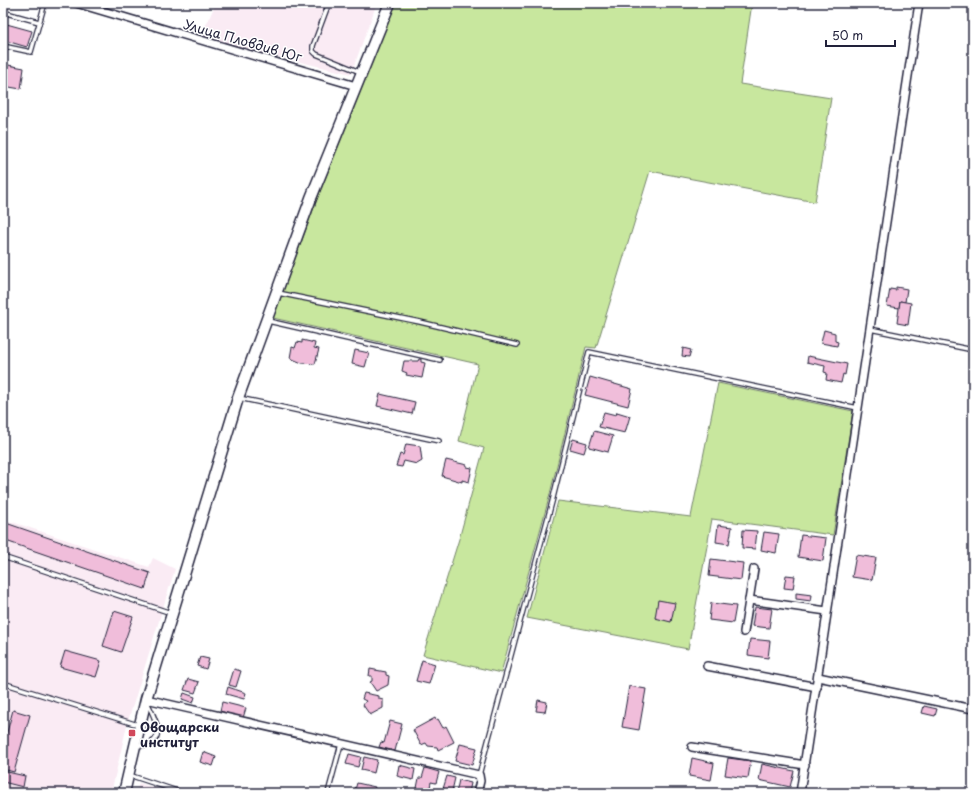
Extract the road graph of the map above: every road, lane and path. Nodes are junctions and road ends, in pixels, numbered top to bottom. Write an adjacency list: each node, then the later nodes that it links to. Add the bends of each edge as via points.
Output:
1 (45, 3): 7 (lane)
2 (76, 3): 10 (street, Улица Пловдив Юг)
3 (329, 3): 9 (lane, via 312,46 313,51)
4 (390, 3): 9 (street)
5 (920, 3): 13 (street)
6 (3, 12): 7 (lane)
7 (39, 22): 8 (lane, via 31,52)
8 (3, 46)
9 (361, 72): 10 (street)
10 (356, 86): 11 (street, via 311,198)
11 (277, 293): 12 (street); 14 (lane)
12 (266, 321): 16 (lane); 17 (street)
13 (870, 329): 15 (lane); 18 (street)
14 (517, 345)
15 (973, 350)
16 (440, 360)
17 (238, 398): 19 (lane); 24 (street)
18 (858, 408): 23 (street); 38 (lane, via 589,352)
19 (439, 441)
20 (3, 557): 24 (lane)
21 (754, 569): 22 (street)
22 (749, 600): 23 (street); 25 (street)
23 (827, 611): 27 (street)
24 (172, 613): 30 (street)
25 (744, 632)
26 (707, 666): 29 (street)
27 (818, 677): 29 (street); 31 (street)
28 (3, 683): 32 (lane)
29 (817, 686): 36 (street)
30 (146, 700): 32 (street); 33 (street); 34 (lane, via 157,722 156,740 148,746)
31 (973, 709)
32 (140, 725): 34 (street)
33 (341, 742): 38 (street); 41 (lane)
34 (135, 746): 37 (street)
35 (692, 747): 36 (street)
36 (805, 765): 43 (street)
37 (128, 775): 39 (street); 40 (lane)
38 (479, 775): 42 (street)
39 (124, 793)
40 (183, 793)
41 (328, 793)
42 (477, 793)
43 (800, 793)

